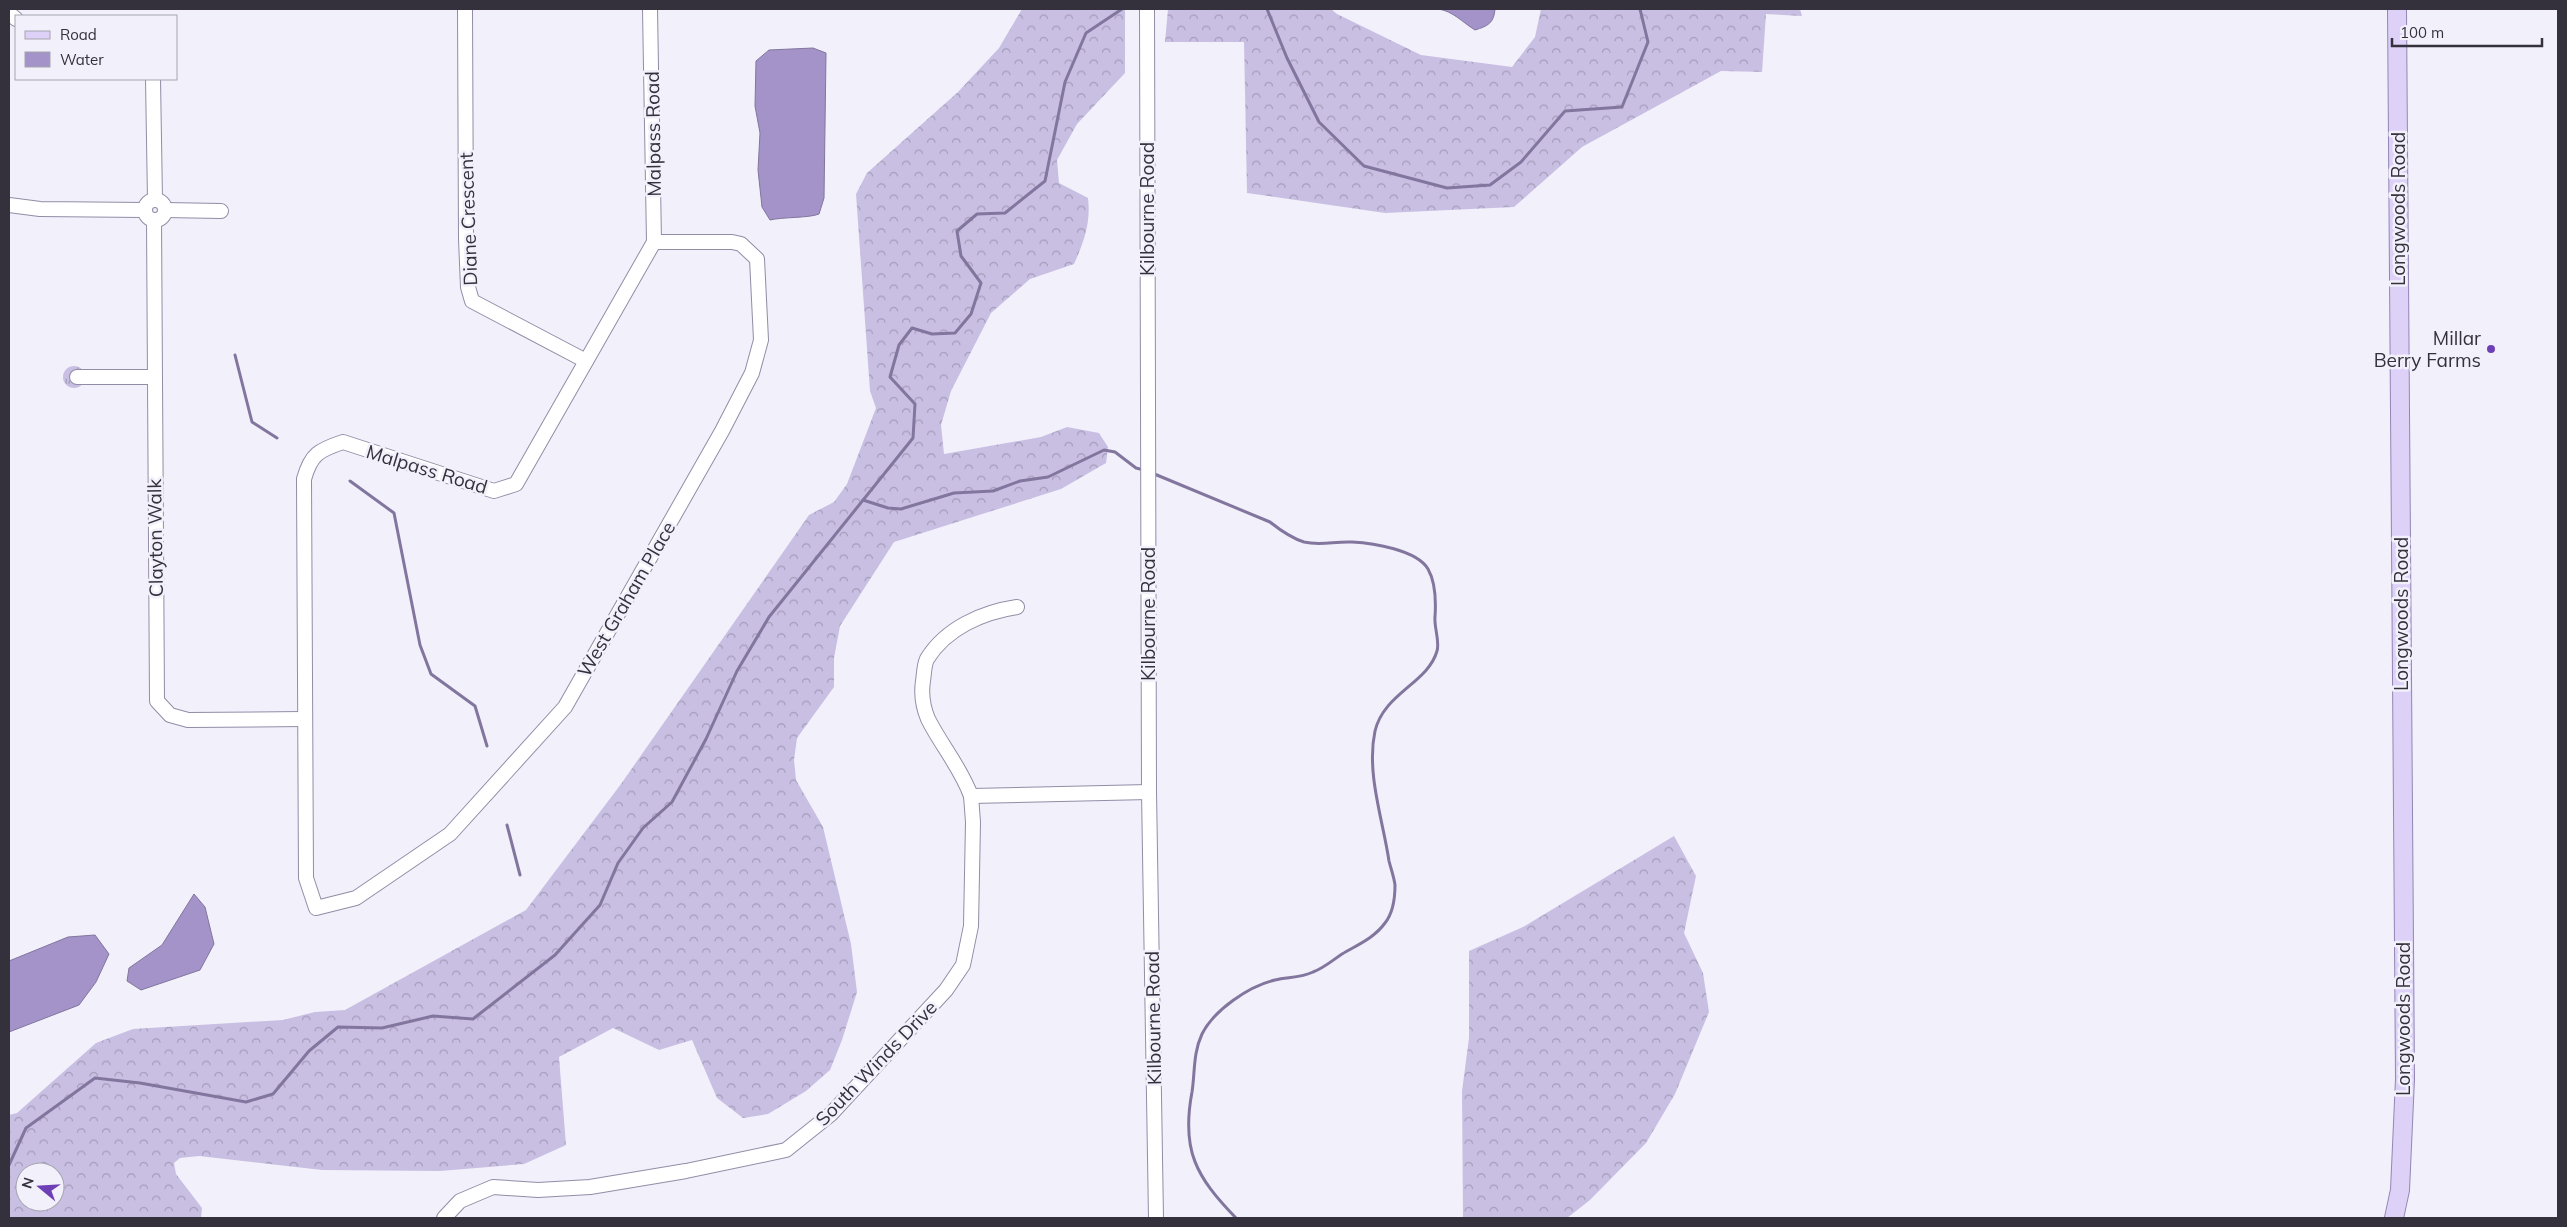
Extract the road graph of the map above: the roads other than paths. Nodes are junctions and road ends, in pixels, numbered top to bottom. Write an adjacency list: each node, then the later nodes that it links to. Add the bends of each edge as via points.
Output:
1 (465, 9): 13 (street, Diane Crescent, via 466,239 468,287 472,300)
2 (650, 9): 12 (street, Malpass Road)
3 (1147, 9): 18 (street, Kilbourne Road)
4 (2397, 9): 23 (main road, Longwoods Road, via 2404,1079 2400,1190)
5 (153, 80): 6 (street)
6 (154, 200): 8 (street, via 147,203); 9 (street, via 162,203)
7 (9, 205): 8 (street, via 40,209)
8 (144, 210): 11 (street, via 147,217)
9 (165, 210): 10 (street); 11 (street, via 162,218)
10 (221, 211)
11 (154, 220): 15 (street, Clayton Walk)
12 (654, 242): 13 (street, Malpass Road); 20 (street, West Graham Place, via 732,242 741,244 757,260 761,340 752,373 722,431 564,707 450,834 356,898 316,908)
13 (586, 362): 17 (street, Malpass Road, via 516,484 494,491 343,442 324,449 309,461 304,479)
14 (77, 377): 15 (street)
15 (154, 377): 17 (street, Clayton Walk, via 157,701 170,715 188,720)
16 (1018, 607): 19 (street, South Winds Drive, via 977,617 947,636 926,660 921,693 928,717)
17 (304, 719): 20 (street, Malpass Road)
18 (1149, 792): 19 (street); 22 (street, Kilbourne Road)
19 (971, 796): 21 (street, South Winds Drive, via 971,926 963,965 946,990 831,1114 809,1132 786,1150 636,1181 538,1190 493,1187 460,1201)
20 (306, 878)
21 (444, 1218)
22 (1156, 1218)
23 (2394, 1218)

